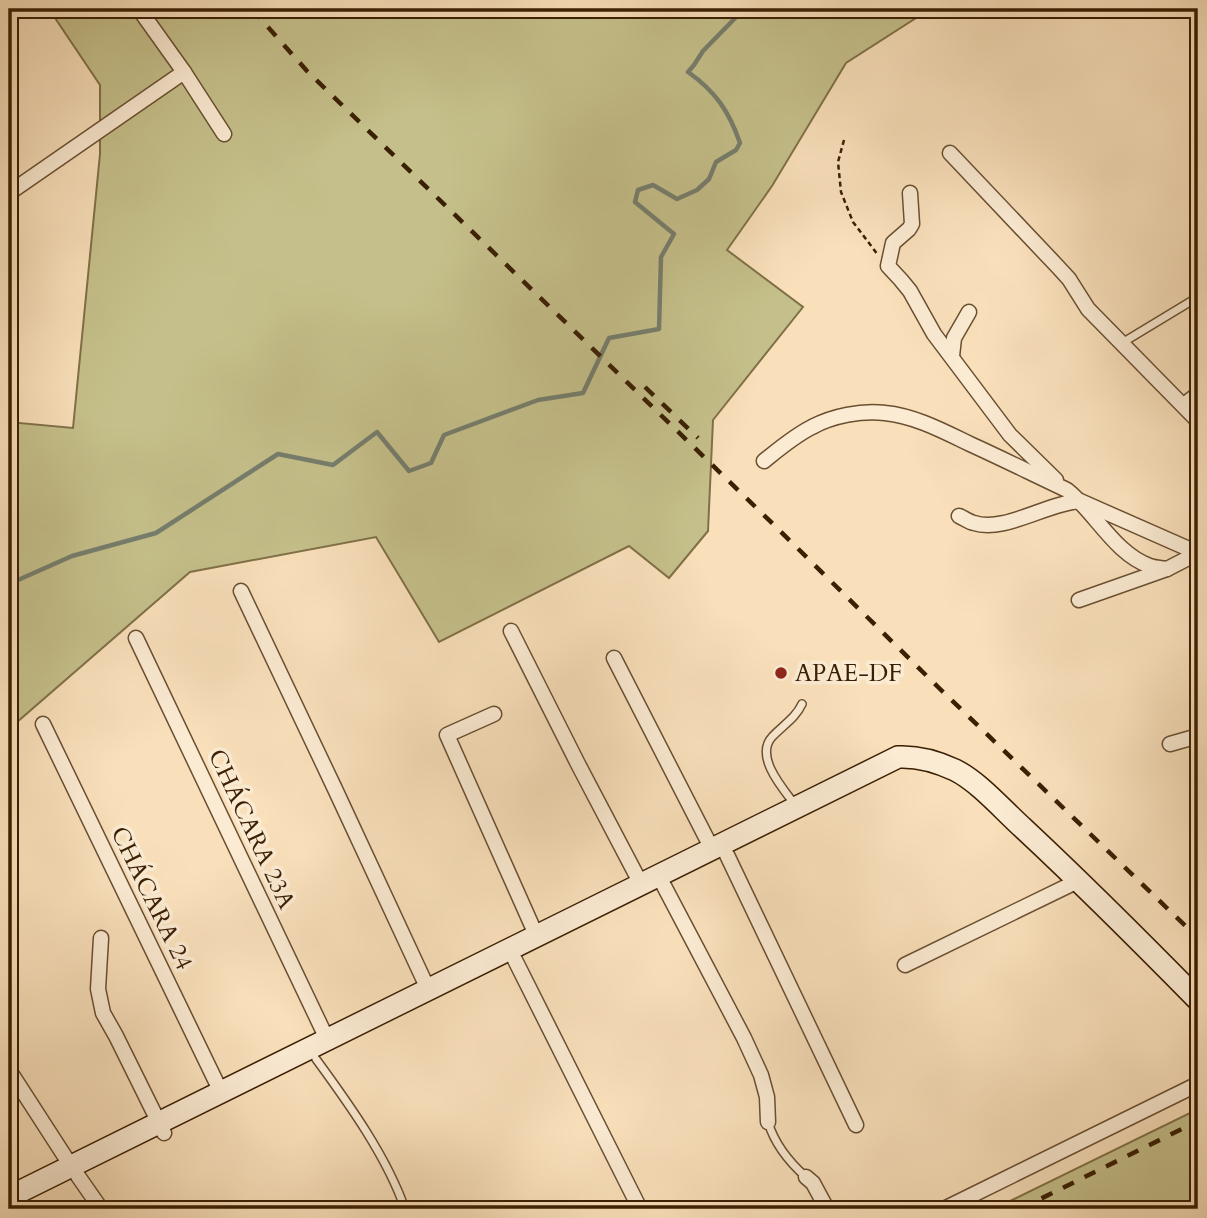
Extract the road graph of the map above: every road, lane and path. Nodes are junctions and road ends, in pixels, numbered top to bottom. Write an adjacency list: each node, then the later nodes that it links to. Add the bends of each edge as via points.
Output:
1 (139, 9): 2 (street)
2 (184, 72): 3 (street); 6 (street)
3 (224, 134)
4 (844, 141): 8 (path, via 838,162 841,192 853,222)
5 (950, 153): 11 (street, via 1069,279 1088,309)
6 (9, 193)
7 (910, 193): 8 (street, via 912,224 893,243)
8 (888, 267): 12 (street)
9 (1198, 297): 11 (lane)
10 (969, 312): 12 (street, via 954,338)
11 (1122, 343): 14 (street)
12 (952, 356): 17 (street, via 1010,435)
13 (1198, 394): 14 (street)
14 (1184, 405): 15 (street)
15 (1198, 421)
16 (764, 461): 17 (street, via 811,427 871,412 886,413 935,428)
17 (1067, 490): 18 (street)
18 (1080, 501): 19 (street, via 998,525 972,523); 20 (street); 21 (street, via 1133,556 1149,566)
19 (959, 516)
20 (1198, 554): 21 (street)
21 (1167, 569): 23 (street)
22 (241, 591): 42 (street)
23 (1079, 600)
24 (511, 631): 36 (street)
25 (136, 638): 44 (street, CHÁCARA 23A)
26 (614, 658): 34 (street)
27 (802, 704): 33 (lane, via 772,737 766,751 770,768)
28 (494, 714): 38 (street, via 447,735)
29 (43, 724): 48 (street, CHÁCARA 24)
30 (1198, 736): 31 (street)
31 (1170, 744)
32 (938, 764): 33 (street, via 898,757); 34 (street, via 901,769); 35 (street, via 976,784)
33 (797, 807): 34 (street)
34 (719, 852): 36 (street); 37 (street); 50 (street)
35 (1080, 880): 41 (street); 43 (street)
36 (641, 884): 38 (street)
37 (664, 886): 40 (street); 49 (street, via 761,1075)
38 (537, 937): 42 (street)
39 (101, 938): 51 (street, via 98,989 103,1013)
40 (515, 960): 45 (street); 58 (street)
41 (905, 965)
42 (428, 989): 44 (street)
43 (1198, 1000)
44 (327, 1039): 48 (street)
45 (316, 1059): 51 (street); 57 (lane, via 390,1173)
46 (9, 1070): 52 (street)
47 (1198, 1084): 60 (street)
48 (221, 1092): 51 (street)
49 (768, 1122): 53 (lane, via 781,1150)
50 (856, 1125)
51 (161, 1128): 52 (street)
52 (75, 1171): 54 (street); 55 (street); 56 (street)
53 (806, 1177): 59 (street)
54 (9, 1196)
55 (16, 1209)
56 (101, 1209)
57 (405, 1209)
58 (640, 1209)
59 (827, 1209)
60 (944, 1209)

